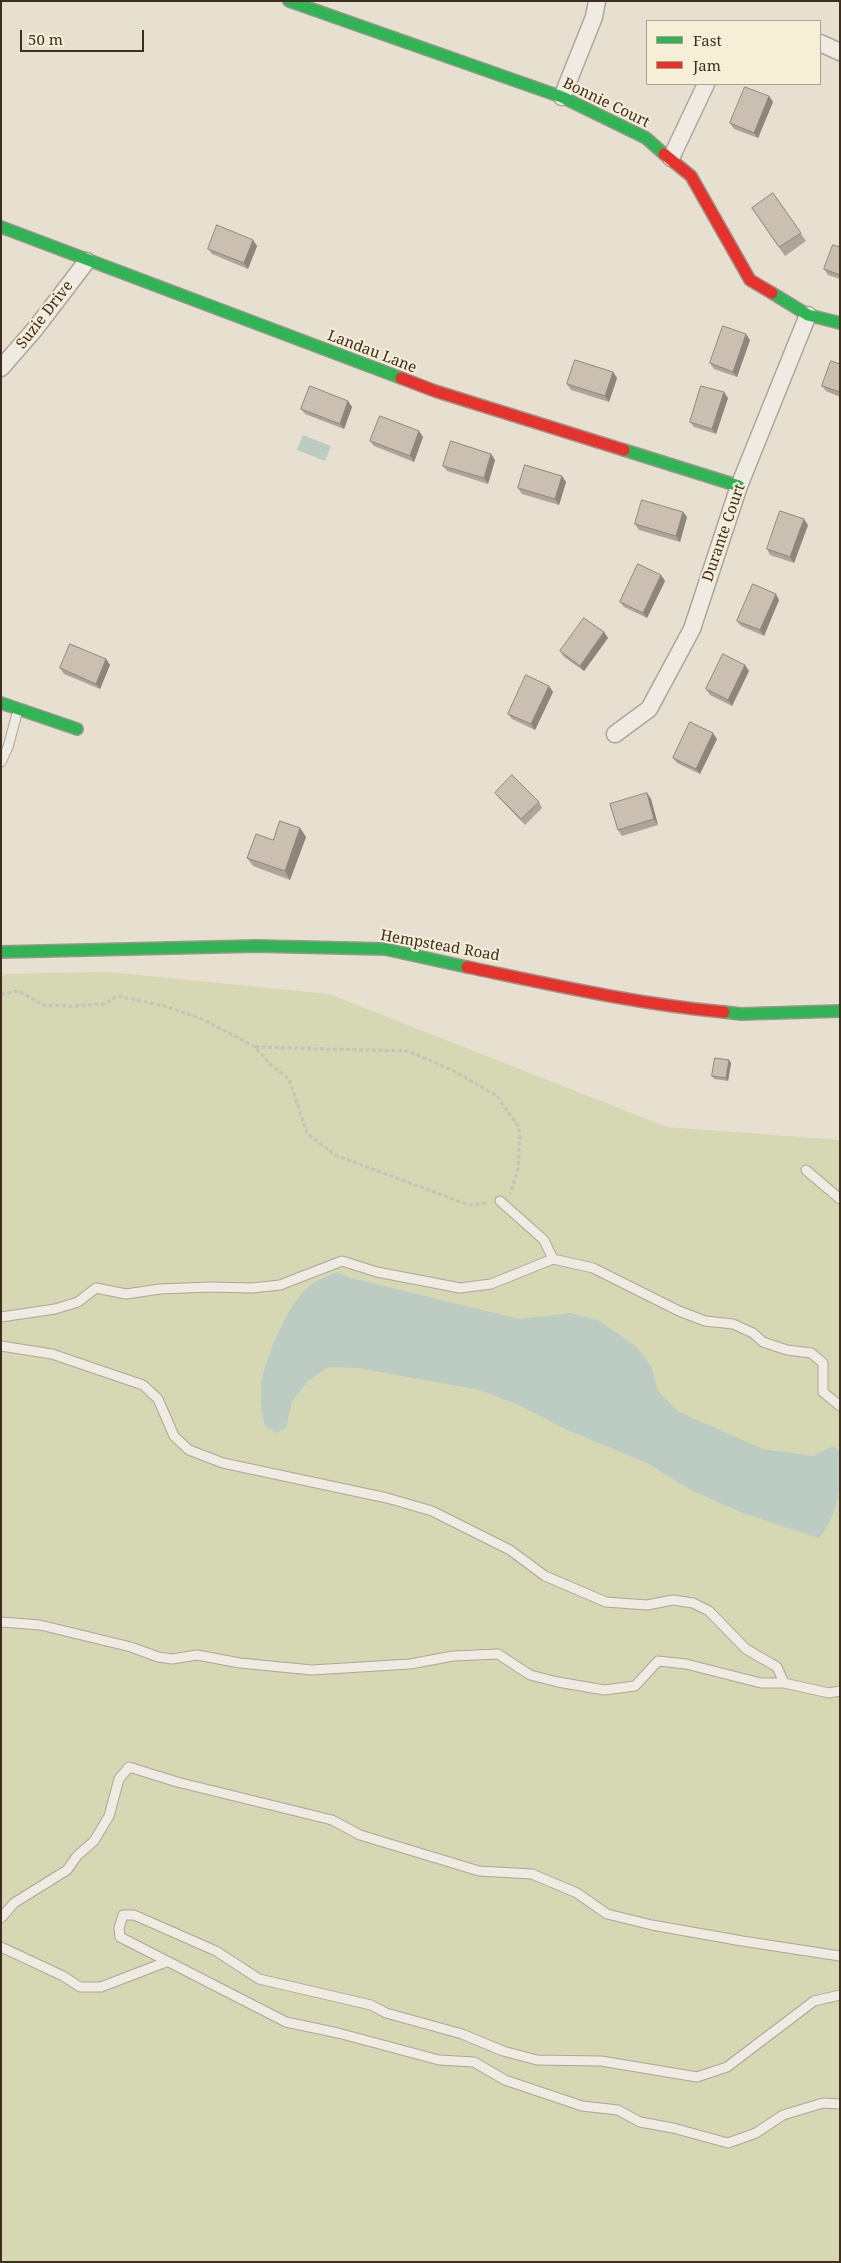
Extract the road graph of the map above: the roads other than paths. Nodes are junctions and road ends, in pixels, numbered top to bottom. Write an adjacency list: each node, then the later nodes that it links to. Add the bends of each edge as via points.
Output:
1 (289, 1): 6 (street, Bonnie Court)
2 (597, 1): 6 (street, via 594,17)
3 (821, 44): 4 (street)
4 (840, 52)
5 (706, 85): 7 (street)
6 (562, 97): 7 (street, Bonnie Court, via 646,138)
7 (671, 158): 10 (street, Bonnie Court, via 691,176 750,280)
8 (1, 227): 9 (street, Landau Lane)
9 (87, 261): 12 (street, Suzie Drive); 13 (street, Landau Lane, via 435,391)
10 (808, 315): 11 (street, Bonnie Court); 13 (street, Durante Court)
11 (840, 323)
12 (1, 368)
13 (739, 486): 17 (street, Durante Court, via 692,629 649,709)
14 (1, 704): 15 (street)
15 (18, 709): 16 (street); 18 (lane)
16 (77, 729)
17 (615, 734)
18 (1, 762)
19 (1, 952): 20 (street, Hempstead Road, via 257,946 385,949 671,1007 741,1014)
20 (840, 1011)
21 (806, 1170): 22 (lane)
22 (840, 1199)
23 (500, 1201): 24 (lane, via 544,1240)
24 (553, 1259): 25 (lane, via 491,1284 460,1288 377,1272 342,1261 280,1285 160,1289 126,1294 96,1288 78,1302); 27 (lane, via 593,1268 705,1322 733,1324 753,1333 762,1342 810,1353 823,1363 823,1392)
25 (1, 1317)
26 (1, 1346): 29 (lane, via 52,1354 143,1385 158,1399 174,1436 189,1450 223,1463 387,1498 432,1511 510,1550 545,1576 606,1602 647,1605 673,1600 693,1604 709,1611 746,1649 778,1667)
27 (840, 1406)
28 (1, 1622): 29 (lane, via 40,1625 131,1647 158,1657 172,1659 197,1655 312,1670 498,1654 530,1675 604,1690 635,1686 658,1661 686,1664 761,1683)
29 (784, 1683): 30 (lane, via 829,1693)
30 (840, 1692)
31 (1, 1918): 33 (lane, via 14,1903 67,1870 94,1841 109,1816 119,1779 129,1767 332,1820 360,1835 479,1871 532,1874 577,1893 607,1914 742,1941)
32 (1, 1948): 34 (lane, via 64,1976 80,1987 101,1987)
33 (840, 1956)
34 (166, 1962): 35 (lane, via 120,1937 118,1928 123,1914 134,1915 216,1950 259,1979 371,2005 386,2013 462,2034 503,2051 537,2060 601,2062 697,2077 727,2067 814,2001); 36 (lane, via 286,2022 439,2060 474,2062 505,2080 582,2106 618,2110 640,2122 728,2143 756,2133 783,2115 823,2103)
35 (840, 1995)
36 (840, 2104)

